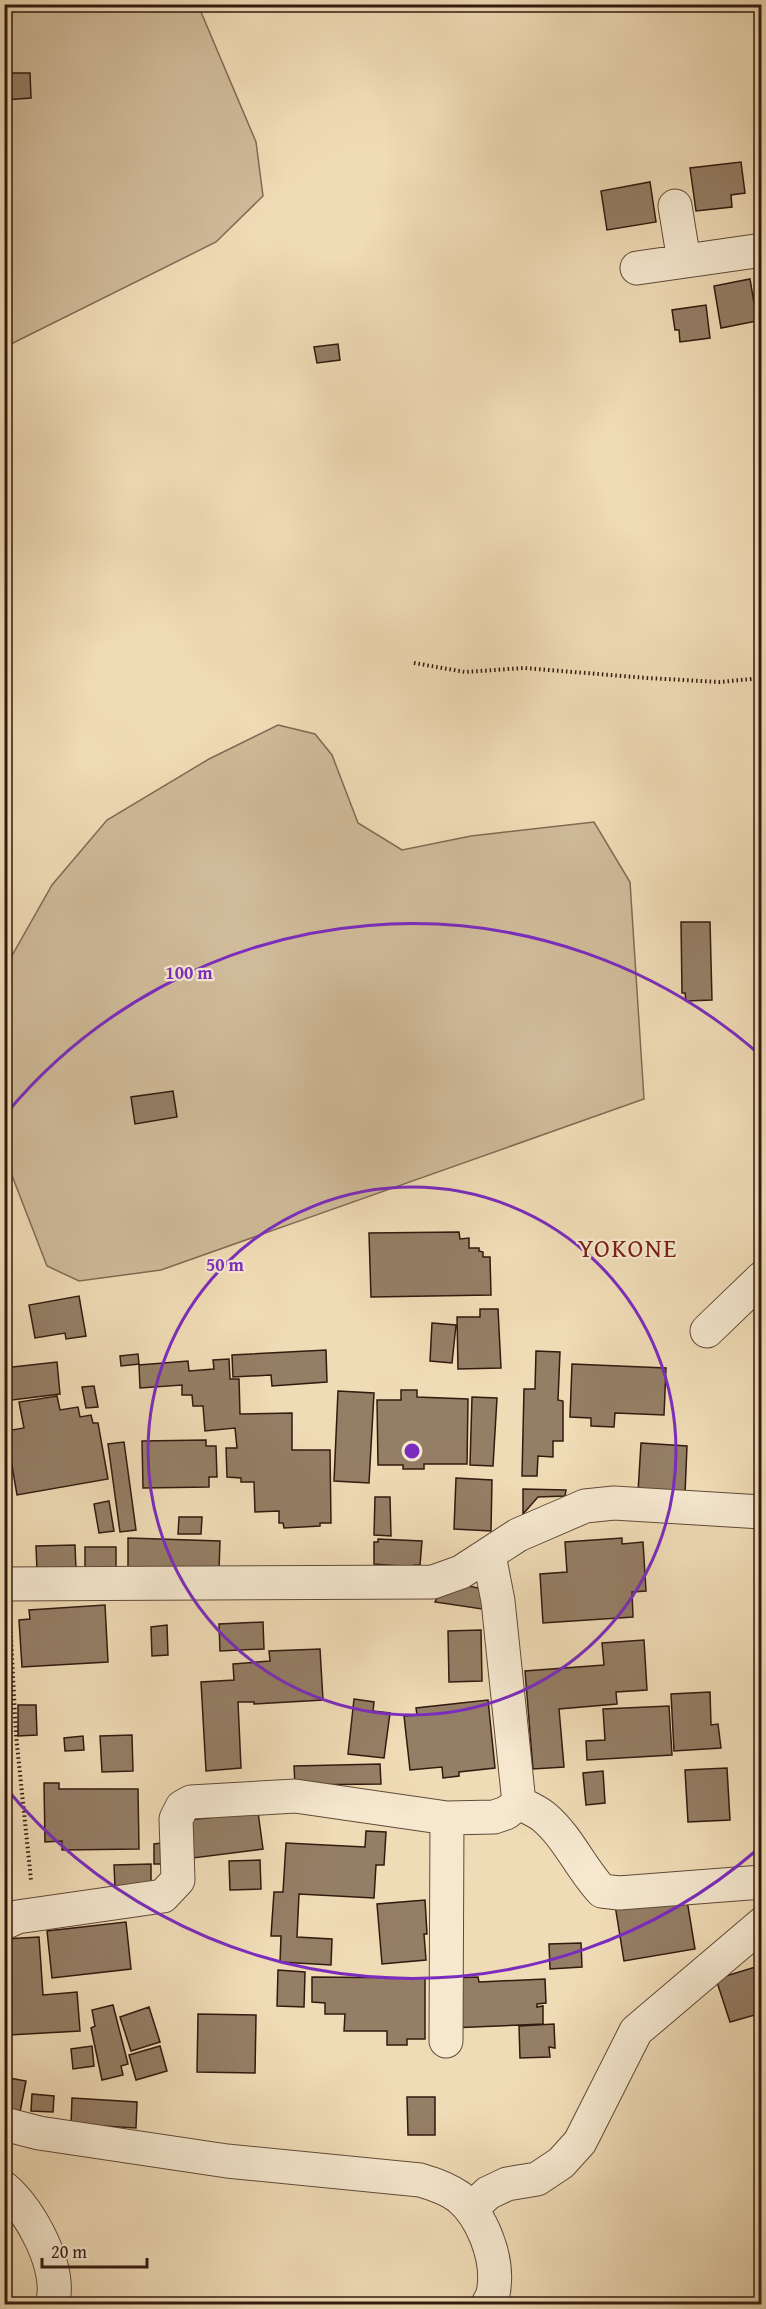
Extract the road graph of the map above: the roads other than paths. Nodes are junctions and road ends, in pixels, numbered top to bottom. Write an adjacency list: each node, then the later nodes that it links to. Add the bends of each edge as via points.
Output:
1 (675, 206): 3 (street)
2 (762, 250): 3 (street)
3 (684, 261): 4 (street)
4 (637, 268)
5 (762, 1278): 6 (street)
6 (707, 1331)
7 (762, 1512): 8 (street, via 614,1503 585,1506 518,1535)
8 (489, 1555): 9 (street, via 461,1572 433,1582); 10 (street, via 498,1601)
9 (7, 1584)
10 (519, 1803): 11 (street, via 494,1817); 12 (street, via 544,1816 602,1891)
11 (447, 1818): 13 (street, via 295,1796 191,1802 182,1806 176,1819 178,1880 164,1896); 15 (street)
12 (762, 1882)
13 (20, 1918)
14 (762, 1924): 18 (street, via 636,2031 580,2142 561,2163 537,2179 507,2184 488,2193)
15 (446, 2042)
16 (4, 2124): 18 (street, via 39,2133 227,2161 420,2180 449,2191)
17 (4, 2188): 19 (street, via 26,2212 50,2263 55,2286)
18 (471, 2208): 20 (street, via 488,2241 495,2266)
19 (52, 2304)
20 (489, 2304)

